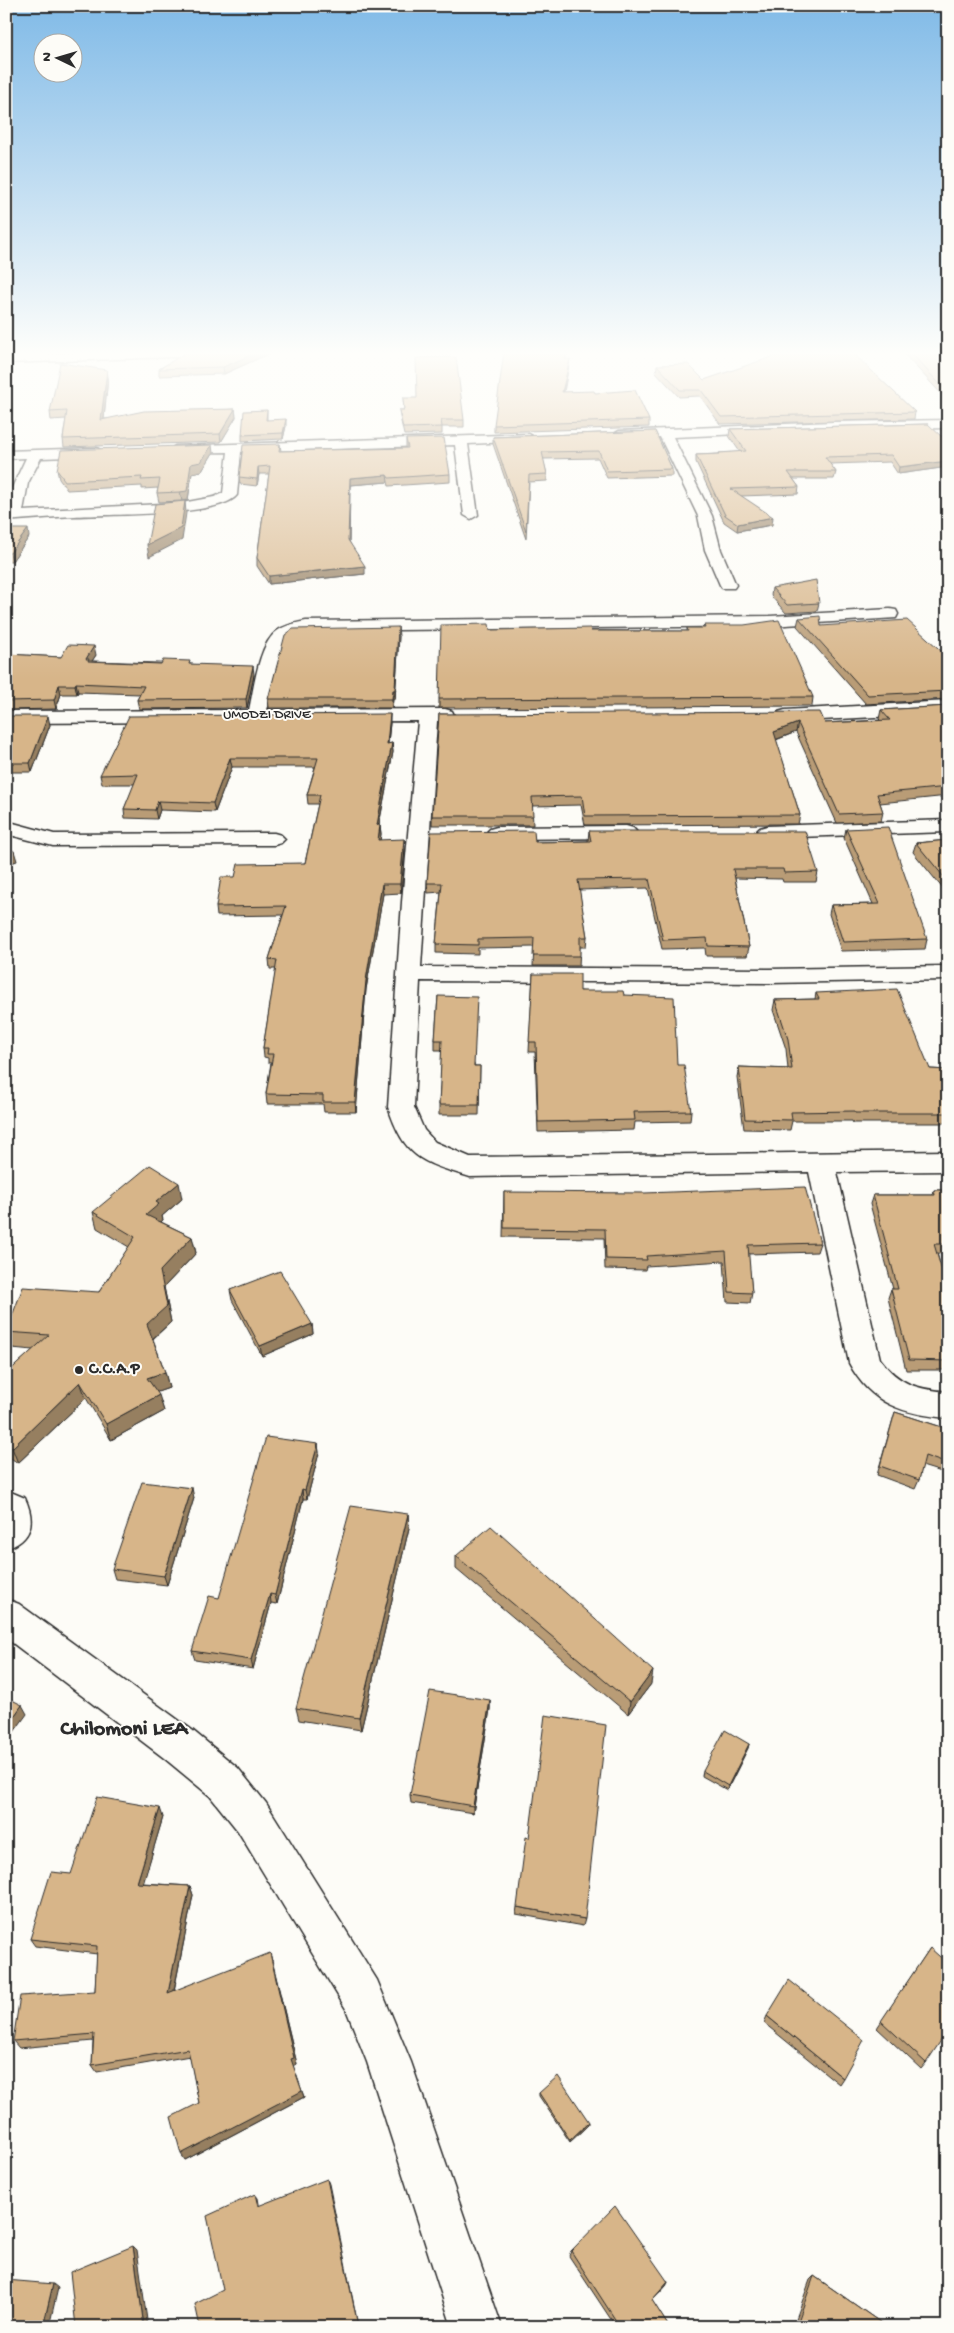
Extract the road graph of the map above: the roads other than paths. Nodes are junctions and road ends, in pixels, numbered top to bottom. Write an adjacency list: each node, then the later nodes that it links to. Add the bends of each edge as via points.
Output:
1 (32, 461): 6 (street, via 19,482)
2 (234, 461): 6 (street, via 230,495 221,501)
3 (464, 461): 5 (street)
4 (678, 461): 7 (street, via 705,516 713,550)
5 (471, 515)
6 (11, 517)
7 (728, 586)
8 (890, 614): 10 (street, via 770,621 300,627 288,630 276,640)
9 (948, 707): 14 (street)
10 (257, 714): 11 (street, UMODZI DRIVE); 13 (street, UMODZI DRIVE)
11 (428, 715): 12 (street, UMODZI DRIVE); 22 (street, via 428,833)
12 (466, 715)
13 (6, 716)
14 (768, 716)
15 (948, 826): 18 (street)
16 (6, 827): 20 (street, via 53,840)
17 (650, 832): 19 (street)
18 (749, 832)
19 (476, 833)
20 (274, 840)
21 (948, 973): 22 (street, via 769,976)
22 (410, 974): 24 (street, via 401,1107 409,1132 422,1147 442,1158 470,1167)
23 (948, 1161): 24 (street)
24 (821, 1163): 25 (street, via 865,1363 876,1380 896,1394 919,1403)
25 (948, 1405)
26 (6, 1505): 27 (street, via 12,1509 15,1524)
27 (6, 1534)
28 (6, 1616): 29 (street, via 178,1744 224,1782 252,1817 362,1995 389,2062)
29 (477, 2327)

